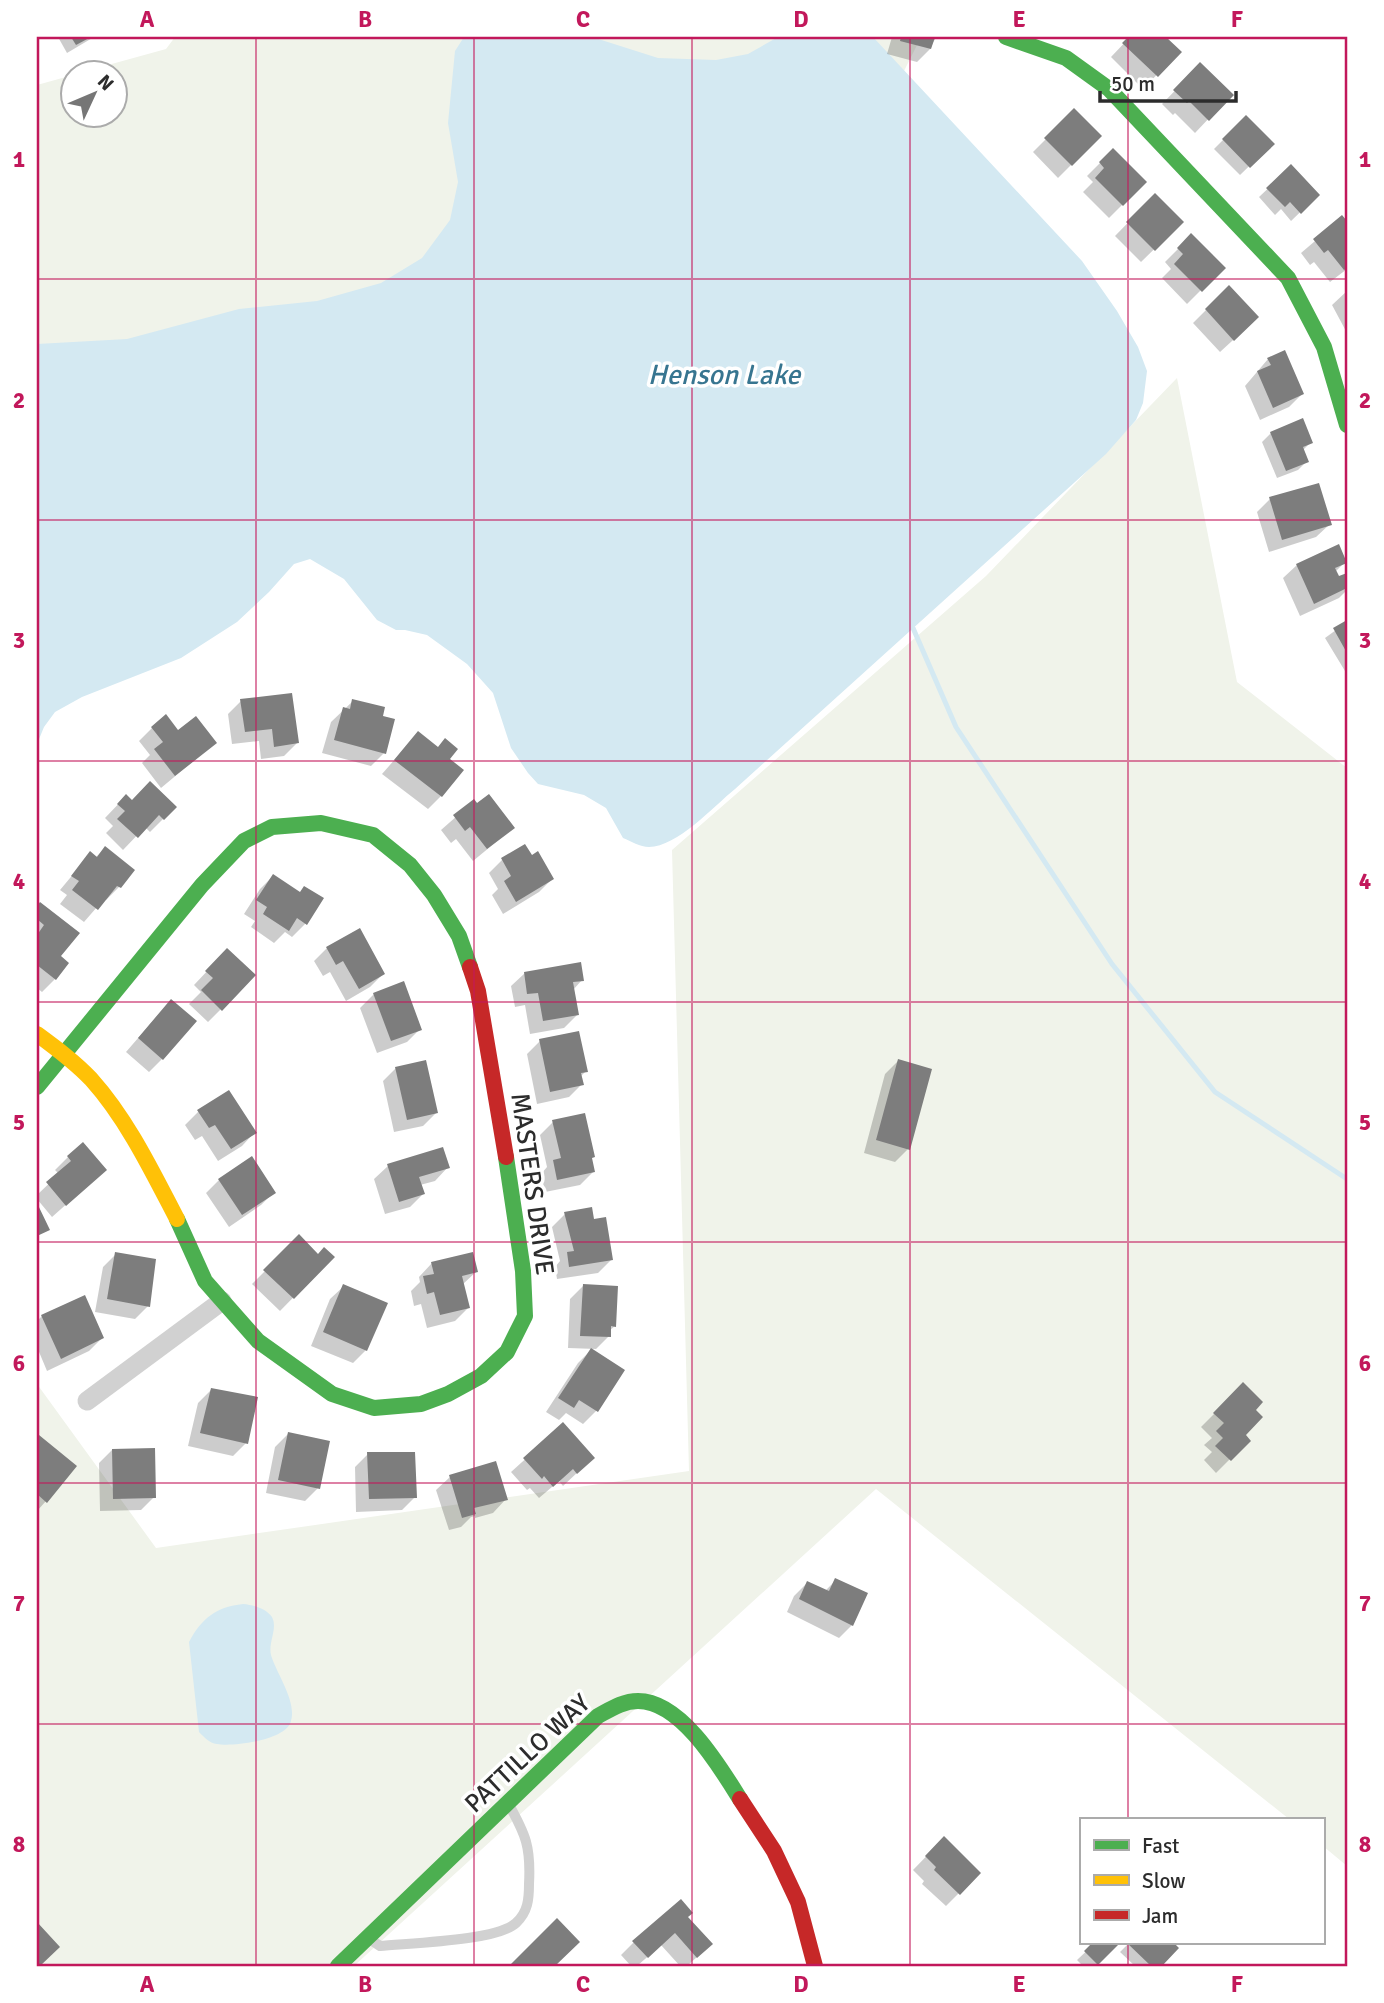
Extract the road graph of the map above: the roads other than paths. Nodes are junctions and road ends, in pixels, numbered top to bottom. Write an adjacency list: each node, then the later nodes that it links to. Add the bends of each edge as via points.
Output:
1 (1006, 37): 2 (street, via 1066,58 1109,89 1288,278 1324,347)
2 (1347, 425)
3 (37, 1034): 4 (street, MASTERS DRIVE)
4 (64, 1054): 5 (street, MASTERS DRIVE); 6 (street, MASTERS DRIVE, via 92,1080 129,1131 205,1281); 6 (street, MASTERS DRIVE, via 202,885 244,841 272,827 321,823 373,835 410,865 434,895 459,936 478,991 501,1123 523,1271 525,1316 507,1352 481,1376 448,1394 421,1404 374,1408 332,1394 258,1341)
5 (37, 1087)
6 (222, 1301): 7 (street)
7 (87, 1401)
8 (508, 1803): 9 (street, PATTILLO WAY); 9 (lane, via 525,1832 530,1860 528,1905 518,1922 507,1929 444,1940 380,1946); 11 (street, PATTILLO WAY, via 598,1716 619,1704 639,1701 658,1705 712,1755 761,1829 798,1902)
9 (368, 1938): 10 (street, PATTILLO WAY)
10 (338, 1966)
11 (815, 1966)

